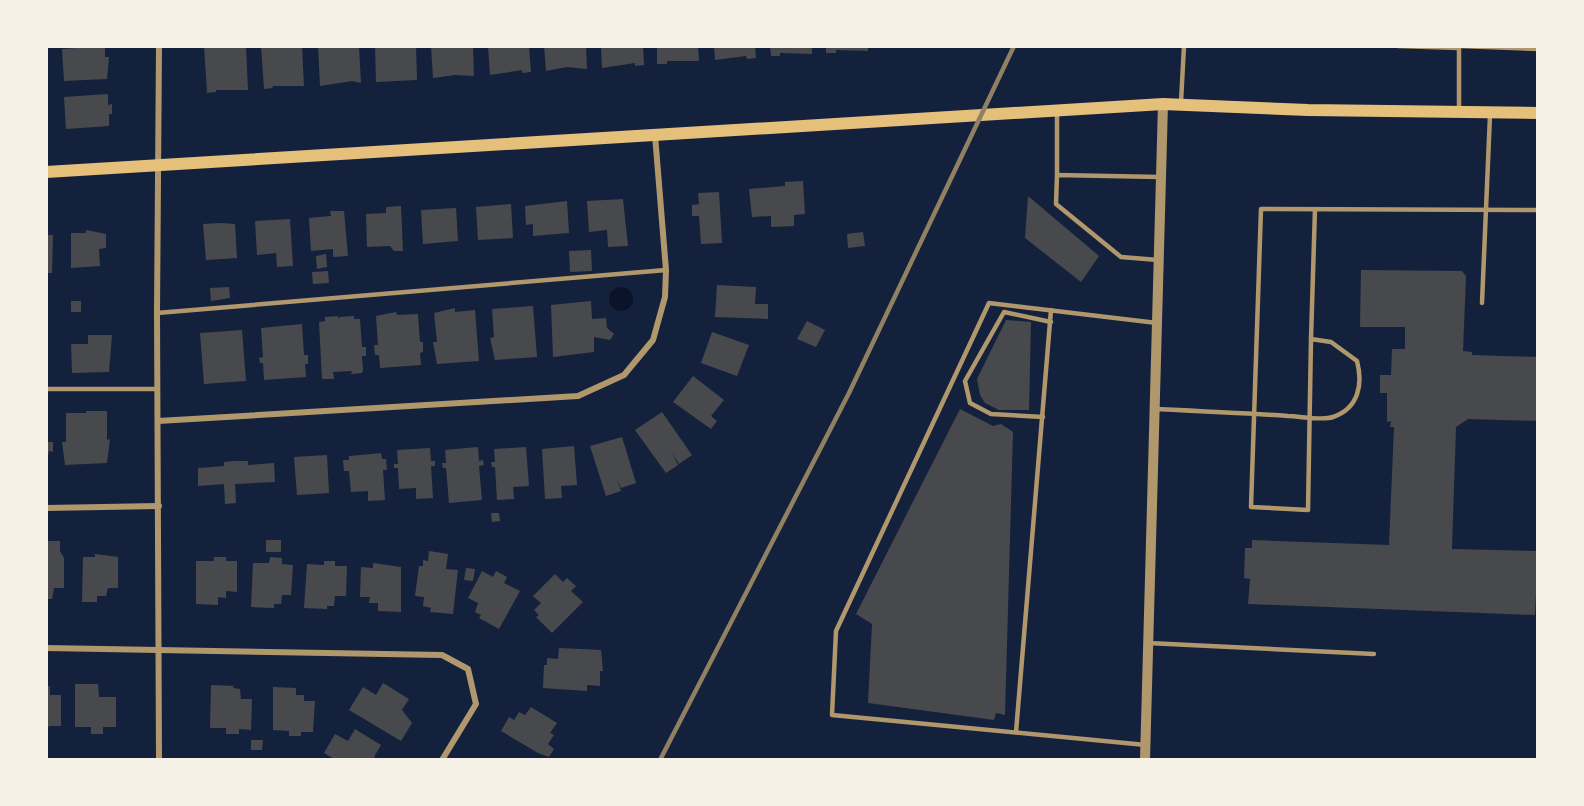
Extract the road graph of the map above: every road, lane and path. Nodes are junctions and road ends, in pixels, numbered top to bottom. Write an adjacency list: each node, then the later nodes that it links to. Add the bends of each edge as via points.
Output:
1 (159, 46): 13 (street)
2 (1184, 46): 7 (lane)
3 (1398, 46): 4 (lane)
4 (1459, 47): 5 (lane); 9 (lane)
5 (1538, 49)
6 (1162, 104): 7 (main road); 8 (main road); 16 (street)
7 (1181, 105): 9 (main road)
8 (1056, 111): 12 (main road); 15 (lane)
9 (1459, 111): 10 (main road)
10 (1490, 112): 11 (main road); 18 (lane)
11 (1538, 113)
12 (654, 135): 13 (main road); 21 (street)
13 (158, 165): 14 (main road); 24 (street)
14 (46, 172)
15 (1057, 175): 16 (lane); 20 (lane, via 1056,204 1121,257)
16 (1161, 177): 20 (street)
17 (1315, 209): 18 (lane); 27 (lane); 31 (lane, via 1261,209)
18 (1485, 209): 19 (lane); 22 (lane)
19 (1538, 210)
20 (1158, 260): 26 (street)
21 (666, 270): 24 (lane); 34 (street, via 666,297 653,340 624,375 578,396)
22 (1482, 303)
23 (1051, 310): 25 (lane); 26 (lane); 41 (lane, via 989,303 836,631 832,715)
24 (157, 313): 29 (street)
25 (1051, 322): 32 (lane); 32 (lane, via 1004,312 965,381 970,403 991,414)
26 (1157, 324): 30 (street)
27 (1311, 339): 33 (lane); 33 (lane, via 1331,342 1357,361 1362,381 1354,402 1333,417)
28 (46, 389): 29 (lane)
29 (157, 389): 34 (street)
30 (1155, 409): 31 (lane); 37 (street)
31 (1253, 414): 33 (lane); 33 (lane, via 1251,507 1308,510)
32 (1043, 417): 41 (lane)
33 (1309, 417)
34 (158, 421): 35 (street)
35 (159, 506): 36 (street); 39 (street)
36 (46, 508)
37 (1149, 643): 40 (lane); 42 (street)
38 (46, 648): 39 (street)
39 (161, 650): 43 (street); 44 (street, via 442,655 468,669 476,704)
40 (1374, 654)
41 (1016, 732): 42 (lane)
42 (1146, 745): 45 (street)
43 (159, 759)
44 (442, 759)
45 (1145, 759)

